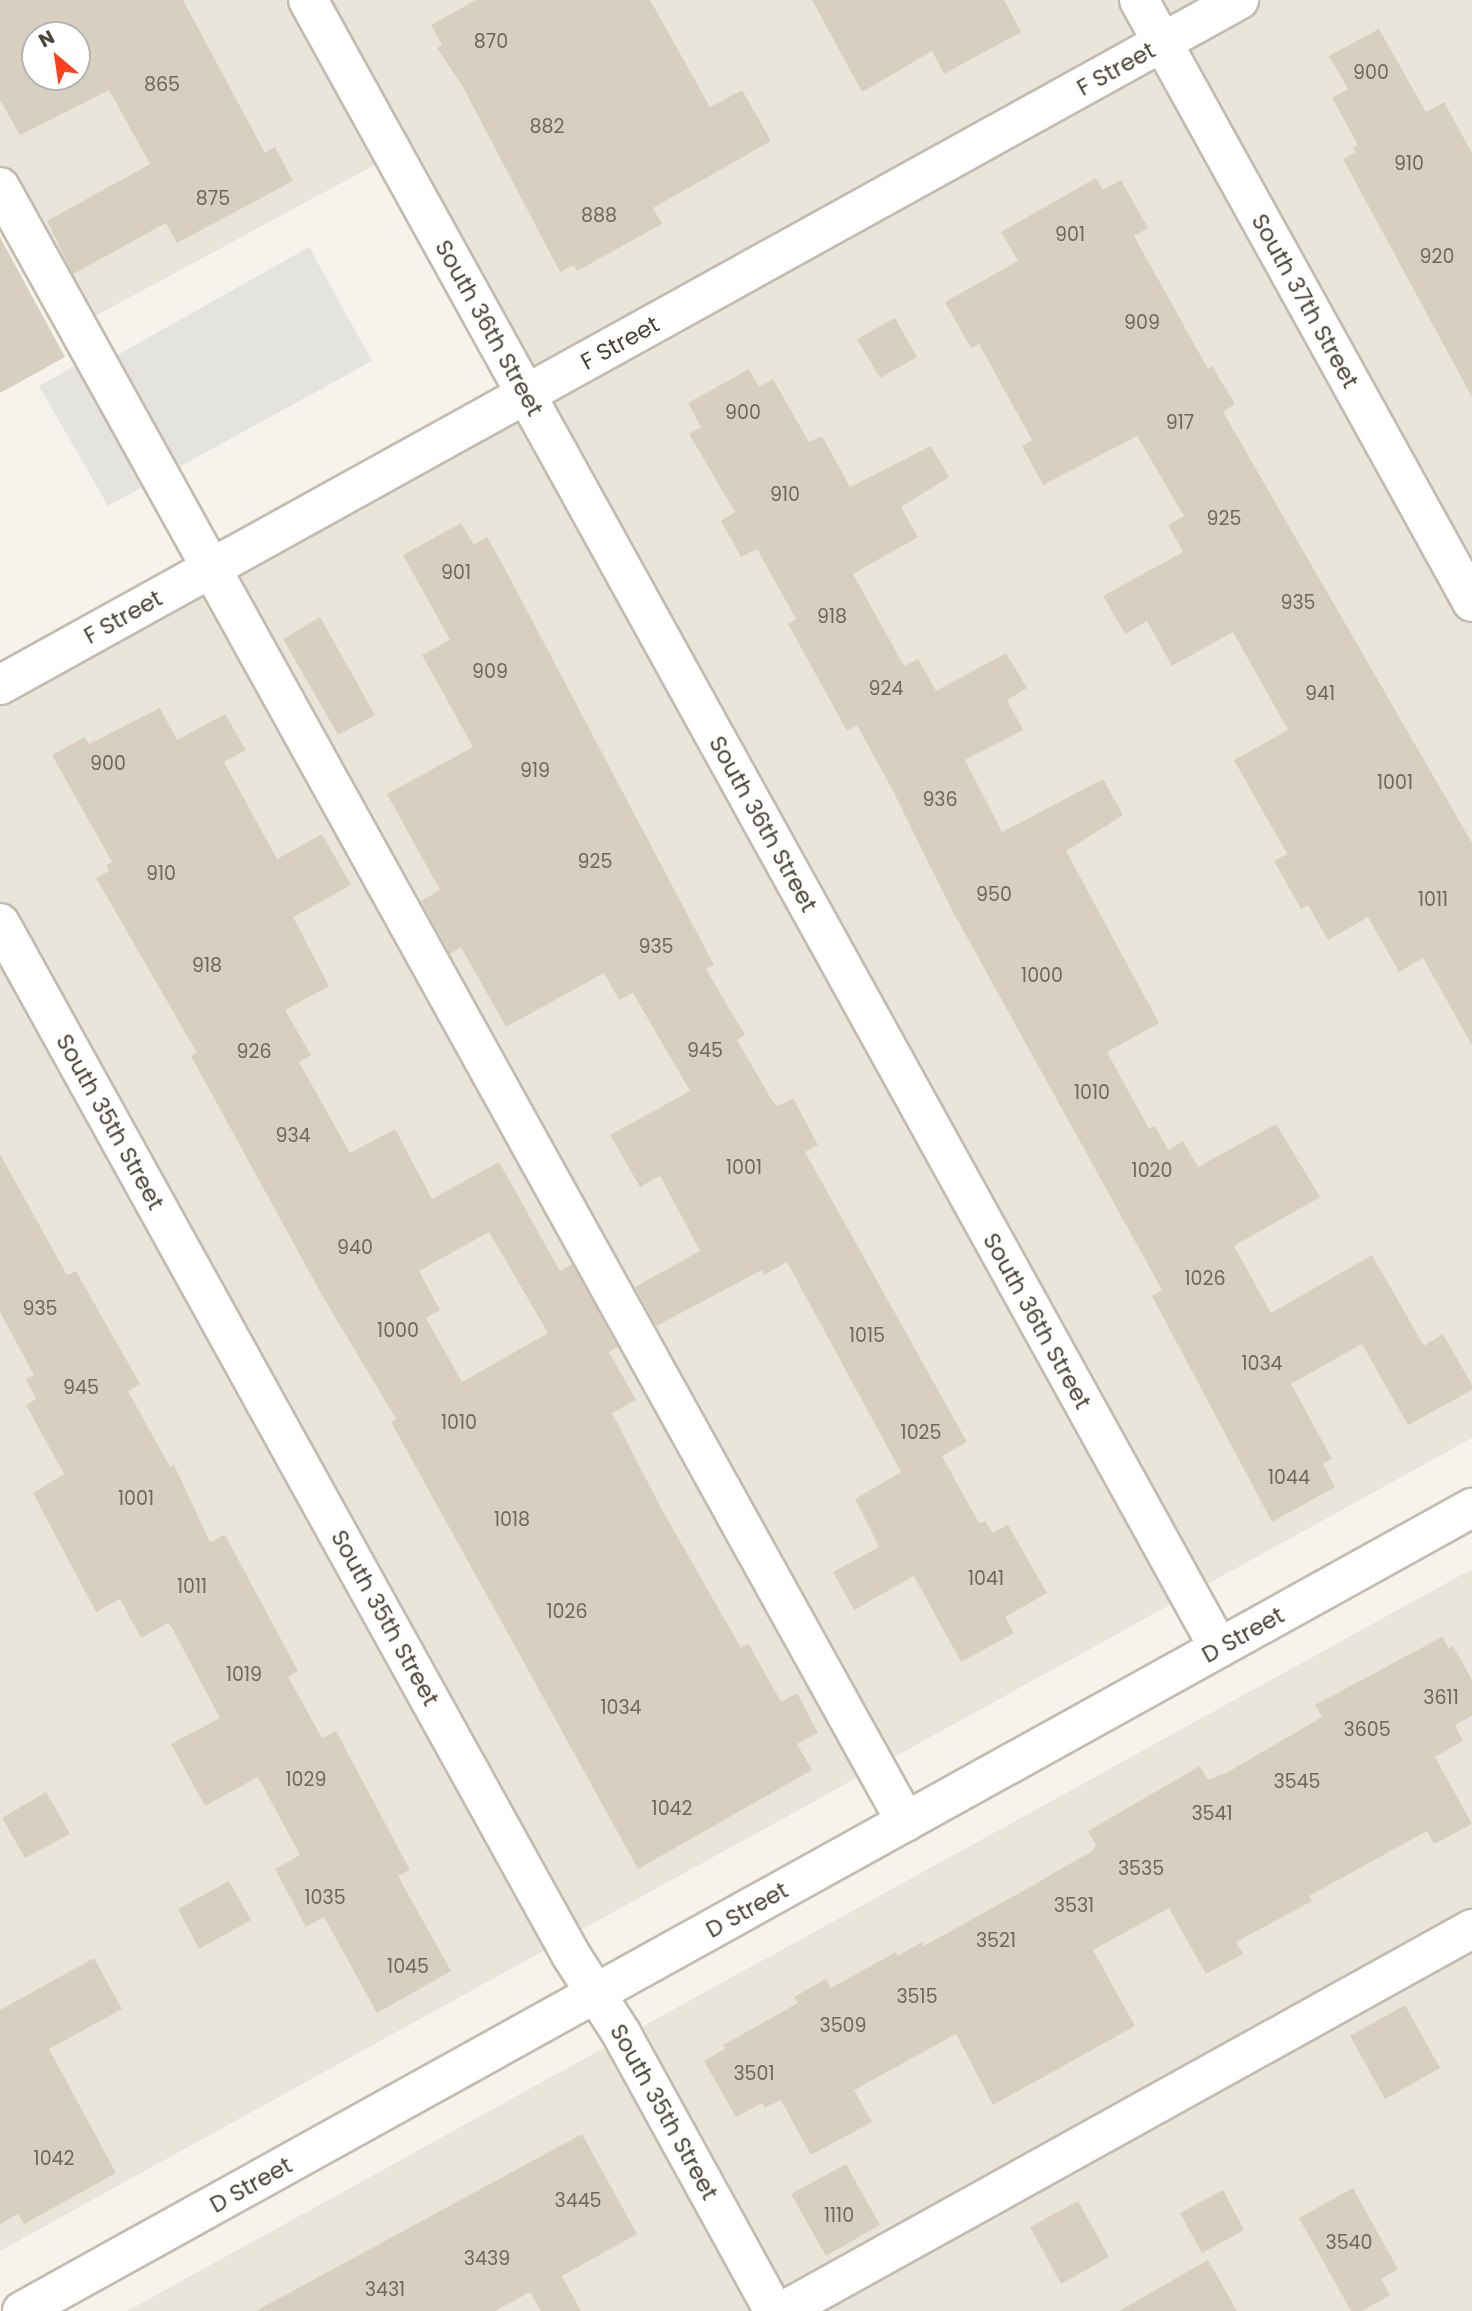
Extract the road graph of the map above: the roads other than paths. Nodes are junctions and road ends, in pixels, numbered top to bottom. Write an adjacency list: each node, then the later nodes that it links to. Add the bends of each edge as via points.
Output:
1 (307, 0): 6 (street, South 36th Street)
2 (1139, 0): 4 (street, South 37th Street)
3 (1239, 0): 4 (street, F Street)
4 (1163, 43): 6 (street, F Street); 8 (street, South 37th Street)
5 (0, 187): 7 (street)
6 (526, 394): 7 (street, F Street); 12 (street, South 36th Street)
7 (212, 567): 9 (street, F Street); 13 (street)
8 (1472, 602)
9 (0, 685)
10 (0, 923): 15 (street, South 35th Street)
11 (1472, 1508): 12 (street, D Street)
12 (1219, 1648): 13 (street, D Street)
13 (906, 1822): 15 (street, D Street)
14 (1472, 1929): 18 (street)
15 (597, 1994): 16 (street, D Street); 17 (street, South 35th Street)
16 (22, 2311)
17 (774, 2311)
18 (783, 2311)

